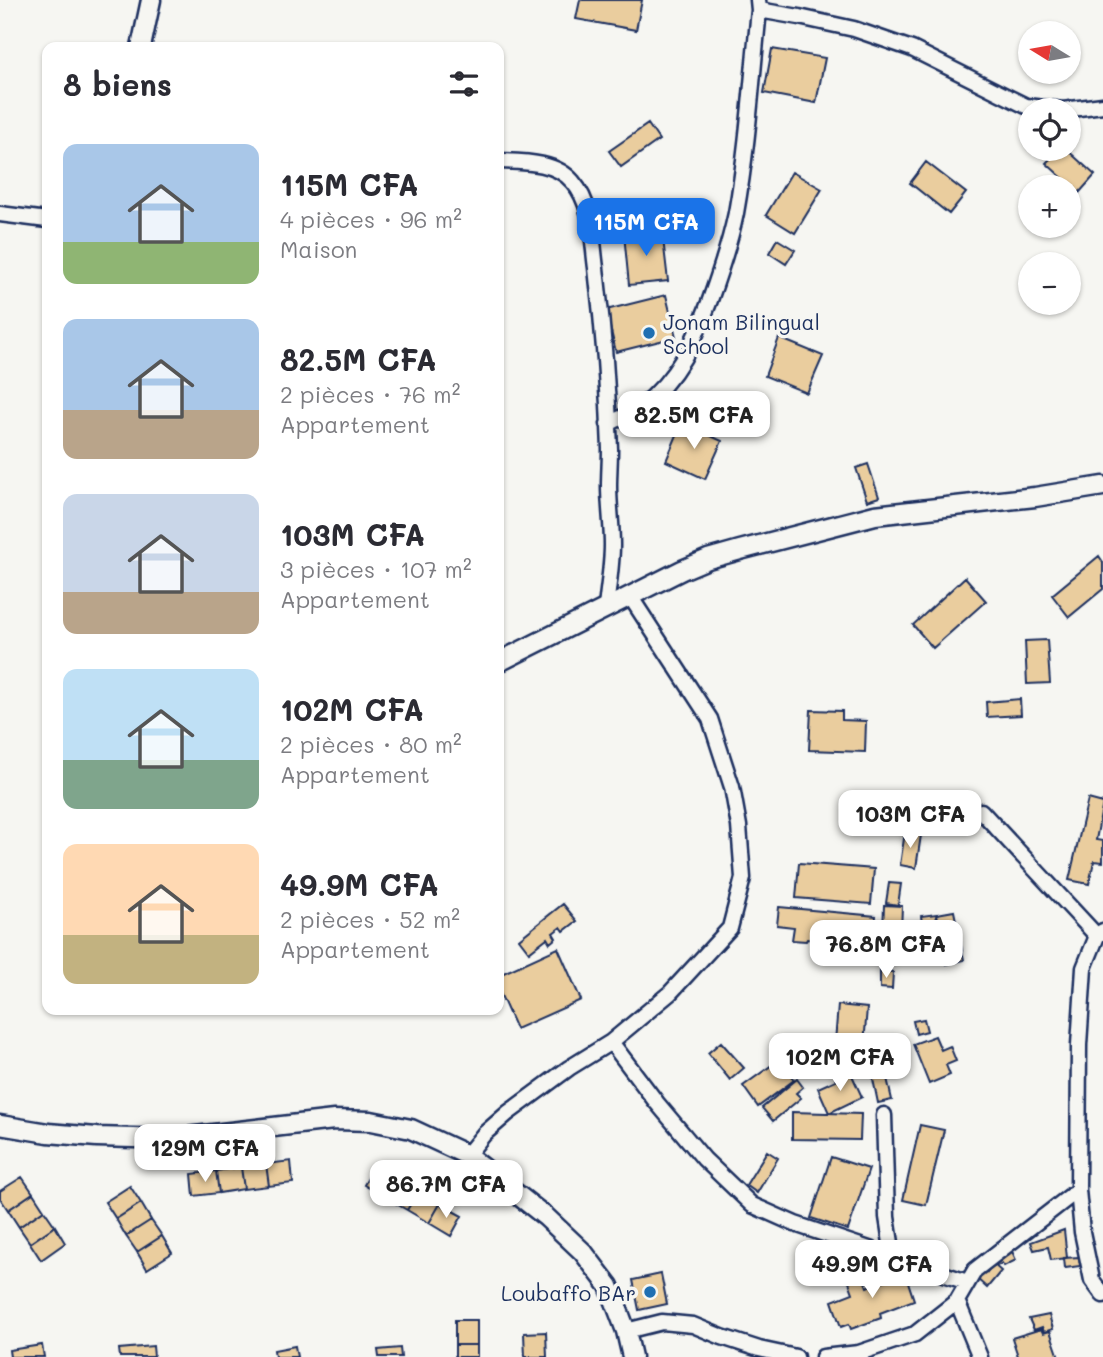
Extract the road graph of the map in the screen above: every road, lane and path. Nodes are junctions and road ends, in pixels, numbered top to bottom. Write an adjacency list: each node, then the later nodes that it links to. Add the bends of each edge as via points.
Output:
1 (151, 0): 3 (street)
2 (759, 5): 4 (street, via 912,48 1026,106 1063,110); 8 (street, via 735,215 701,325 682,363 660,389 640,408)
3 (142, 42)
4 (1103, 105)
5 (504, 161): 8 (street, via 560,171 582,194 590,219 602,320)
6 (0, 214): 7 (street)
7 (42, 219)
8 (608, 424): 11 (street, via 612,545)
9 (1103, 486): 10 (street, via 875,515 708,559)
10 (630, 596): 11 (street); 15 (street, via 710,719 732,787 743,878 730,928 670,993)
11 (606, 608): 12 (street)
12 (504, 659)
13 (981, 811): 14 (street)
14 (1100, 934): 19 (street, via 1084,968)
15 (611, 1042): 18 (street, via 508,1112); 22 (street, via 704,1159 752,1205)
16 (884, 1115): 22 (street, via 887,1217)
17 (0, 1125): 18 (street, via 48,1133 169,1139 334,1120 371,1121 411,1129)
18 (467, 1155): 26 (street, via 583,1252 609,1286)
19 (1078, 1190): 21 (street); 23 (street, via 975,1270)
20 (1103, 1254): 21 (street)
21 (1087, 1255): 24 (street, via 1092,1279)
22 (893, 1256): 23 (street)
23 (967, 1282): 25 (street)
24 (1103, 1295)
25 (957, 1301): 29 (street, via 915,1334 859,1353); 30 (street)
26 (626, 1331): 27 (street); 28 (street, via 662,1322 693,1325)
27 (632, 1357)
28 (796, 1357)
29 (823, 1357)
30 (980, 1357)

